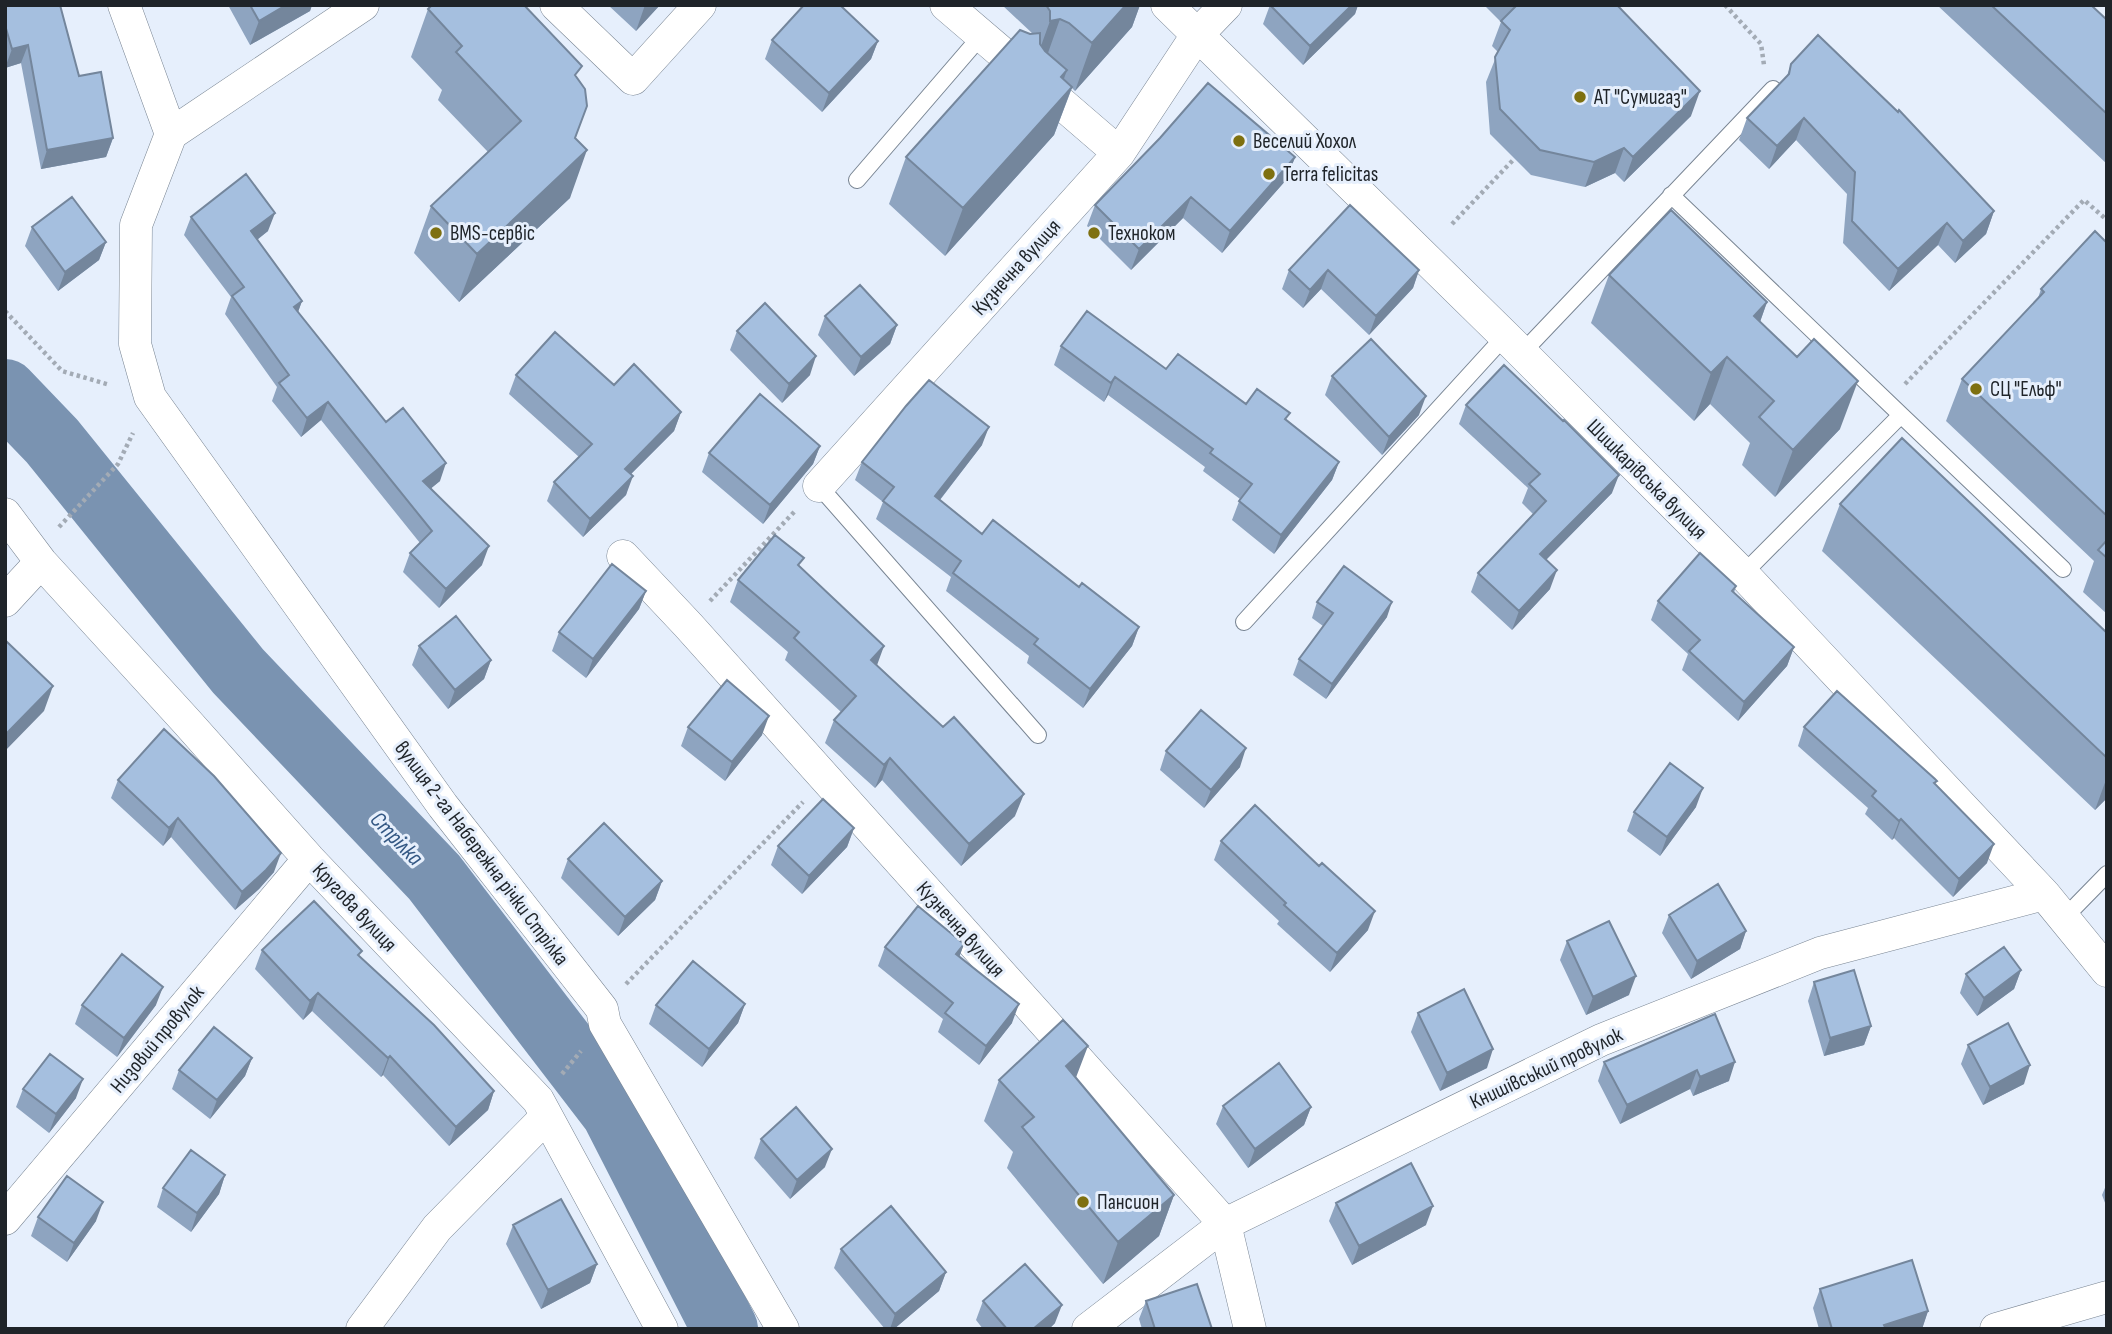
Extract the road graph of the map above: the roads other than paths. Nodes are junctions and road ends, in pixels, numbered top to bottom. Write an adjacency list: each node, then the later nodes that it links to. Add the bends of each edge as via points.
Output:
1 (124, 5): 13 (street)
2 (363, 5): 13 (street)
3 (556, 5): 4 (street, via 633,79)
4 (701, 5)
5 (946, 5): 9 (street)
6 (1167, 5): 8 (street, Шишкарівська вулиця)
7 (1226, 5): 8 (street, Кузнечна вулиця)
8 (1197, 35): 14 (street, Кузнечна вулиця); 17 (street, Шишкарівська вулиця)
9 (981, 36): 10 (street); 15 (lane)
10 (1015, 64)
11 (1040, 85): 14 (street)
12 (1773, 89): 16 (lane)
13 (171, 134): 39 (street, вулиця 2-га Набережна річки Стрілка, via 136,225 135,344 150,397 443,806 604,1017)
14 (1119, 153): 19 (street, Кузнечна вулиця)
15 (857, 180)
16 (1671, 195): 17 (lane); 18 (lane)
17 (1513, 345): 24 (street, Шишкарівська вулиця); 26 (lane)
18 (1901, 415): 23 (lane); 24 (lane)
19 (819, 486): 27 (lane)
20 (5, 514): 22 (street, Кругова вулиця)
21 (623, 556): 35 (street, Кузнечна вулиця)
22 (41, 562): 25 (street); 28 (street, Кругова вулиця)
23 (2063, 569)
24 (1743, 574): 30 (street, Шишкарівська вулиця)
25 (5, 601)
26 (1244, 622)
27 (1038, 735)
28 (309, 859): 33 (street, Кругова вулиця); 34 (street, Низовий провулок)
29 (2107, 874): 31 (lane)
30 (2044, 894): 31 (street, Шишкарівська вулиця); 35 (street, Книшівський провулок, via 1820,953 1601,1040)
31 (2065, 917): 32 (street, Шишкарівська вулиця)
32 (2107, 971)
33 (542, 1109): 37 (street, via 437,1228); 38 (street, Кругова вулиця)
34 (5, 1219)
35 (1226, 1224): 40 (street, Книшівський провулок); 41 (street, Кузнечна вулиця)
36 (2107, 1297): 42 (street)
37 (362, 1329)
38 (662, 1329)
39 (783, 1329)
40 (1088, 1329)
41 (1250, 1329)
42 (1996, 1329)

